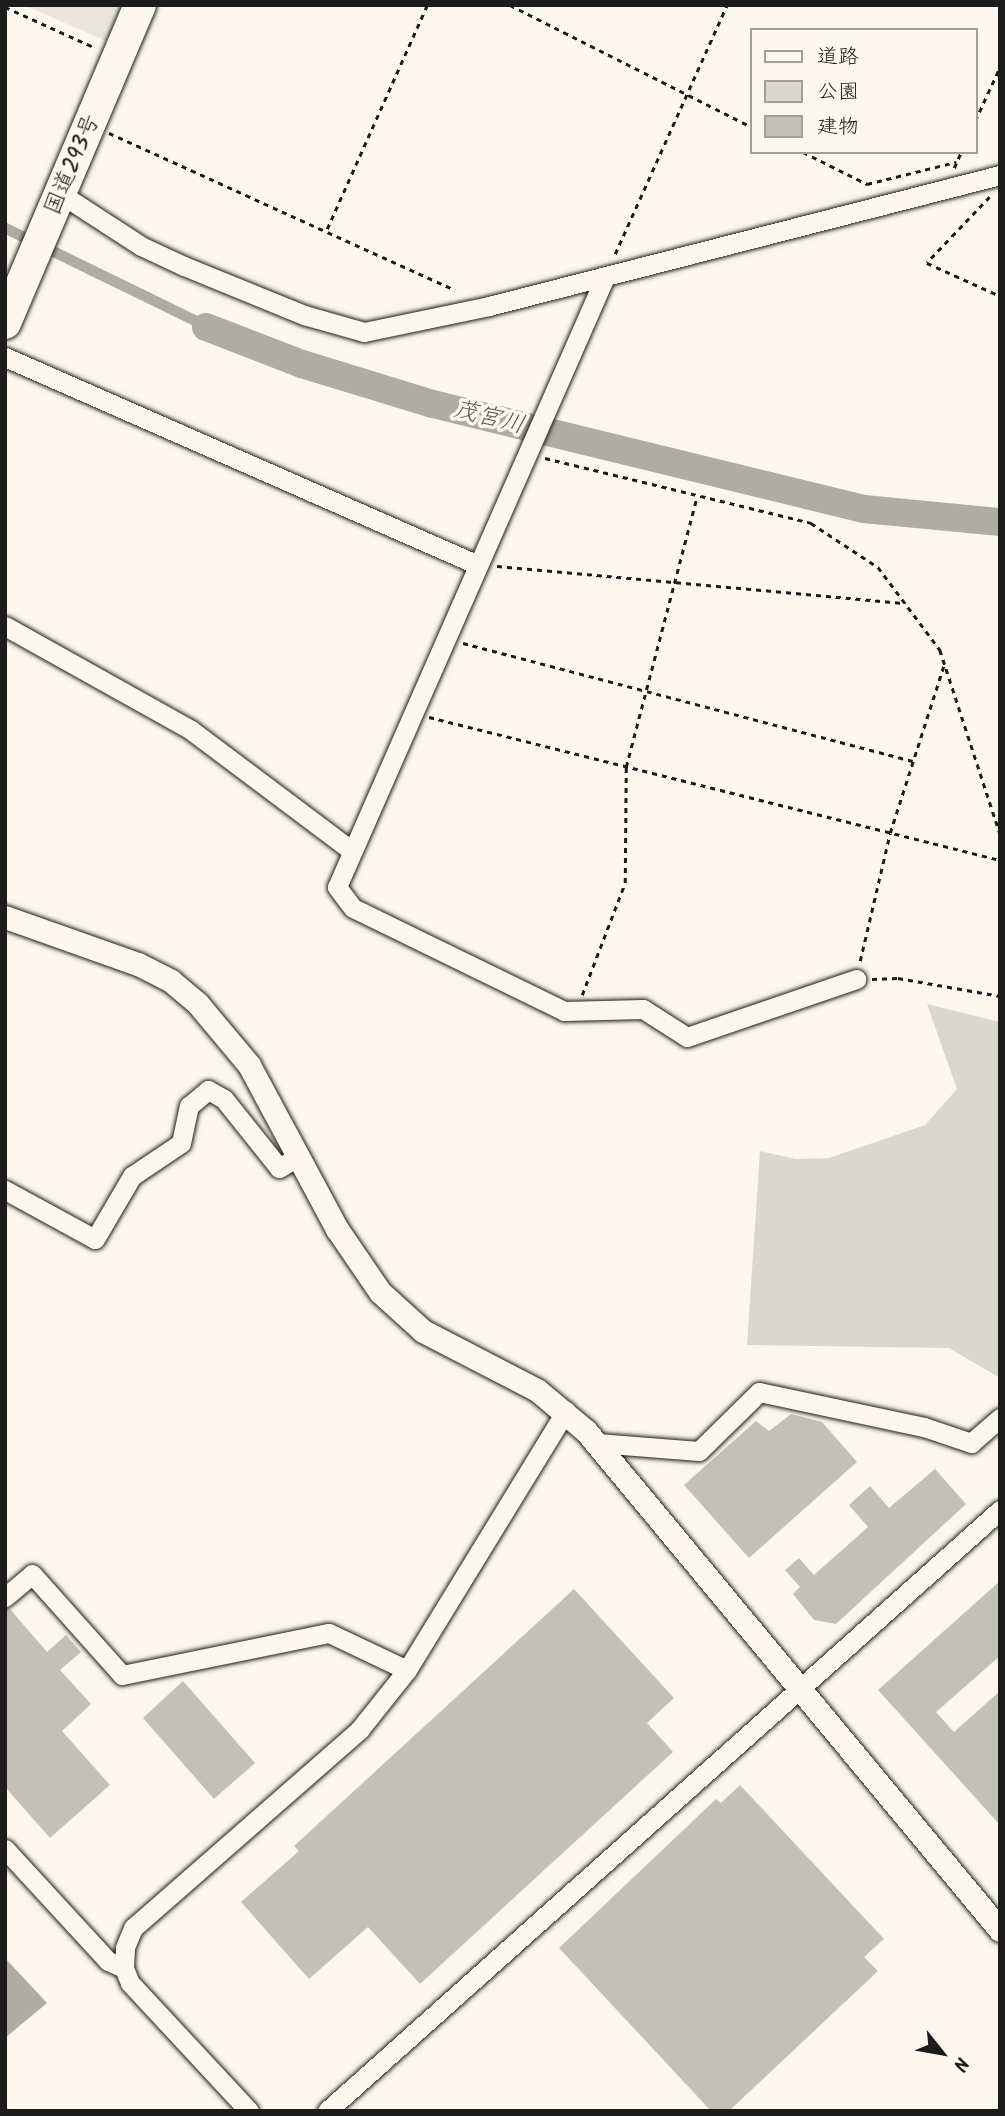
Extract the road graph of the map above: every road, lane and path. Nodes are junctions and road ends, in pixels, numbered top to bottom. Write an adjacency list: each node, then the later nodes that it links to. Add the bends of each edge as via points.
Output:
1 (140, 5): 6 (highway, 国道293号)
2 (427, 5): 17 (path)
3 (510, 5): 8 (path)
4 (727, 5): 8 (path)
5 (5, 7): 6 (path)
6 (118, 58): 10 (highway, 国道293号)
7 (1000, 67): 9 (path)
8 (686, 97): 11 (path); 18 (path)
9 (977, 117)
10 (90, 125): 16 (highway, 国道293号); 17 (path)
11 (750, 127)
12 (807, 154): 13 (path, via 867,184)
13 (956, 162)
14 (1000, 175): 18 (street)
15 (991, 197): 20 (path, via 926,263)
16 (58, 202): 18 (street, via 184,267 304,315 364,332); 21 (highway, 国道293号)
17 (327, 229): 19 (path)
18 (605, 277): 23 (street)
19 (456, 290)
20 (1000, 296)
21 (5, 323)
22 (5, 358): 25 (street)
23 (528, 451): 24 (path); 25 (street)
24 (697, 496): 26 (path); 27 (path, via 811,523 878,567)
25 (476, 564): 26 (path); 29 (street)
26 (676, 582): 27 (path); 31 (path)
27 (905, 603): 30 (path)
28 (5, 626): 37 (street, via 191,730)
29 (444, 639): 31 (path); 32 (street)
30 (945, 663): 33 (path); 36 (path)
31 (648, 692): 33 (path); 34 (path)
32 (412, 713): 34 (path); 37 (street)
33 (914, 761): 35 (path)
34 (626, 767): 35 (path); 42 (path, via 625,883)
35 (890, 833): 38 (path); 40 (path)
36 (1000, 834)
37 (352, 851): 42 (street, via 337,887 353,908 564,1011)
38 (1000, 860)
39 (5, 917): 43 (street, via 138,964 172,981 226,1033)
40 (856, 979): 41 (path, via 898,978); 42 (street, via 687,1037 643,1009)
41 (1000, 996)
42 (575, 1011)
43 (299, 1156): 44 (street, via 279,1168 224,1099 208,1090 189,1106 181,1143 132,1176 95,1239); 45 (street, via 361,1266 401,1313 423,1331 527,1384)
44 (5, 1190)
45 (566, 1411): 47 (street); 50 (street)
46 (1000, 1418): 47 (street, via 971,1443 924,1427 759,1392 699,1451)
47 (597, 1443): 51 (street)
48 (1000, 1510): 51 (street)
49 (5, 1597): 50 (street, via 32,1574 122,1675 329,1633)
50 (407, 1670): 54 (street, via 360,1729 133,1928 125,1947)
51 (800, 1689): 53 (street); 56 (street)
52 (5, 1849): 54 (street, via 108,1961)
53 (1000, 1930)
54 (124, 1968): 55 (street, via 130,1983)
55 (249, 2111)
56 (327, 2111)

